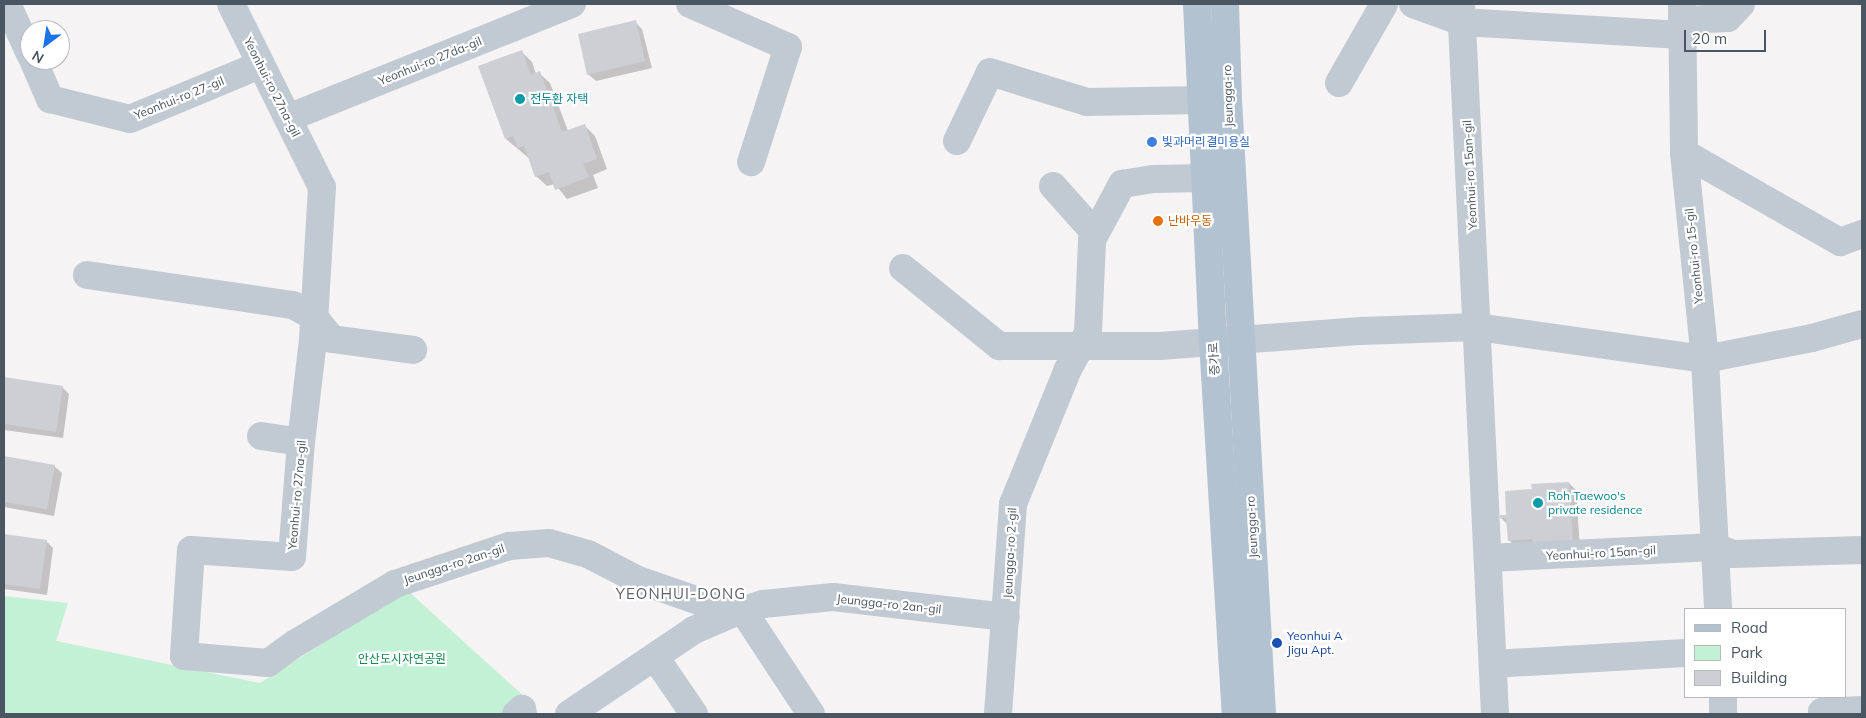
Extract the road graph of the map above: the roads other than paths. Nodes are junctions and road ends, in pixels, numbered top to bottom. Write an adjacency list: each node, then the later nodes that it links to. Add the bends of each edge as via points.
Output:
1 (7, 4): 12 (street)
2 (232, 4): 13 (street, Yeonhui-ro 27na-gil)
3 (572, 4): 17 (street, Yeonhui-ro 27da-gil)
4 (690, 4): 20 (street, via 788,48)
5 (1198, 4): 16 (main road, 증가로)
6 (1225, 4): 30 (main road, Jeungga-ro)
7 (1384, 4): 15 (street)
8 (1413, 4): 10 (street)
9 (1741, 4): 11 (street, via 1728,18)
10 (1462, 13): 11 (street); 29 (street, Yeonhui-ro 15an-gil)
11 (1682, 20): 19 (street, Yeonhui-ro 15-gil)
12 (20, 32)
13 (260, 65): 14 (street, Yeonhui-ro 27-gil, via 130,119 50,99); 17 (street, Yeonhui-ro 27na-gil)
14 (37, 70)
15 (1339, 83)
16 (1202, 100): 18 (street, via 1086,102 990,72); 21 (main road, 증가로)
17 (288, 118): 27 (street, Yeonhui-ro 27na-gil, via 322,187)
18 (956, 141)
19 (1684, 153): 24 (street, via 1840,242); 34 (street, Yeonhui-ro 15-gil)
20 (751, 162)
21 (1206, 178): 23 (street, via 1153,179 1122,184); 31 (main road, 증가로)
22 (1053, 186): 23 (street)
23 (1095, 233): 32 (street, via 1092,240 1088,333)
24 (1862, 234)
25 (903, 268): 32 (street, via 1000,346)
26 (87, 275): 27 (street, via 293,305)
27 (313, 316): 33 (street, via 332,339); 36 (street, Yeonhui-ro 27na-gil)
28 (1862, 324): 34 (street, via 1812,338)
29 (1477, 328): 30 (street); 34 (street); 39 (street, Yeonhui-ro 15an-gil)
30 (1241, 339): 31 (street); 56 (main road, Jeungga-ro)
31 (1213, 342): 32 (street); 55 (main road, 증가로)
32 (1082, 347): 42 (street, Jeungga-ro 2-gil, via 1068,369 1013,504)
33 (413, 350)
34 (1705, 359): 37 (street, Yeonhui-ro 15-gil)
35 (261, 436): 36 (street)
36 (302, 442): 44 (street, Yeonhui-ro 27na-gil, via 292,557 191,550)
37 (1715, 547): 38 (street, via 1733,554); 39 (street, Yeonhui-ro 15an-gil); 40 (street, Yeonhui-ro 15-gil)
38 (1862, 550)
39 (1488, 558): 46 (street, Yeonhui-ro 15an-gil)
40 (1718, 608)
41 (739, 612): 42 (street, Jeungga-ro 2an-gil, via 764,604 833,597); 44 (street, Jeungga-ro 2an-gil, via 638,580 588,554 549,543 509,546 395,584 268,663); 45 (street, Jeungga-ro 2an-gil, via 694,630); 53 (street)
42 (1006, 617): 54 (street, Jeungga-ro 2-gil)
43 (1684, 653): 46 (street)
44 (184, 656)
45 (655, 657): 51 (street, Jeungga-ro 2an-gil); 52 (street)
46 (1493, 664): 57 (street, Yeonhui-ro 15an-gil)
47 (1722, 698): 58 (street)
48 (1862, 710): 59 (street)
49 (516, 714): 50 (street, via 522,709)
50 (523, 714)
51 (569, 714)
52 (694, 714)
53 (811, 714)
54 (998, 714)
55 (1236, 714)
56 (1262, 714)
57 (1495, 714)
58 (1723, 714)
59 (1822, 714)

